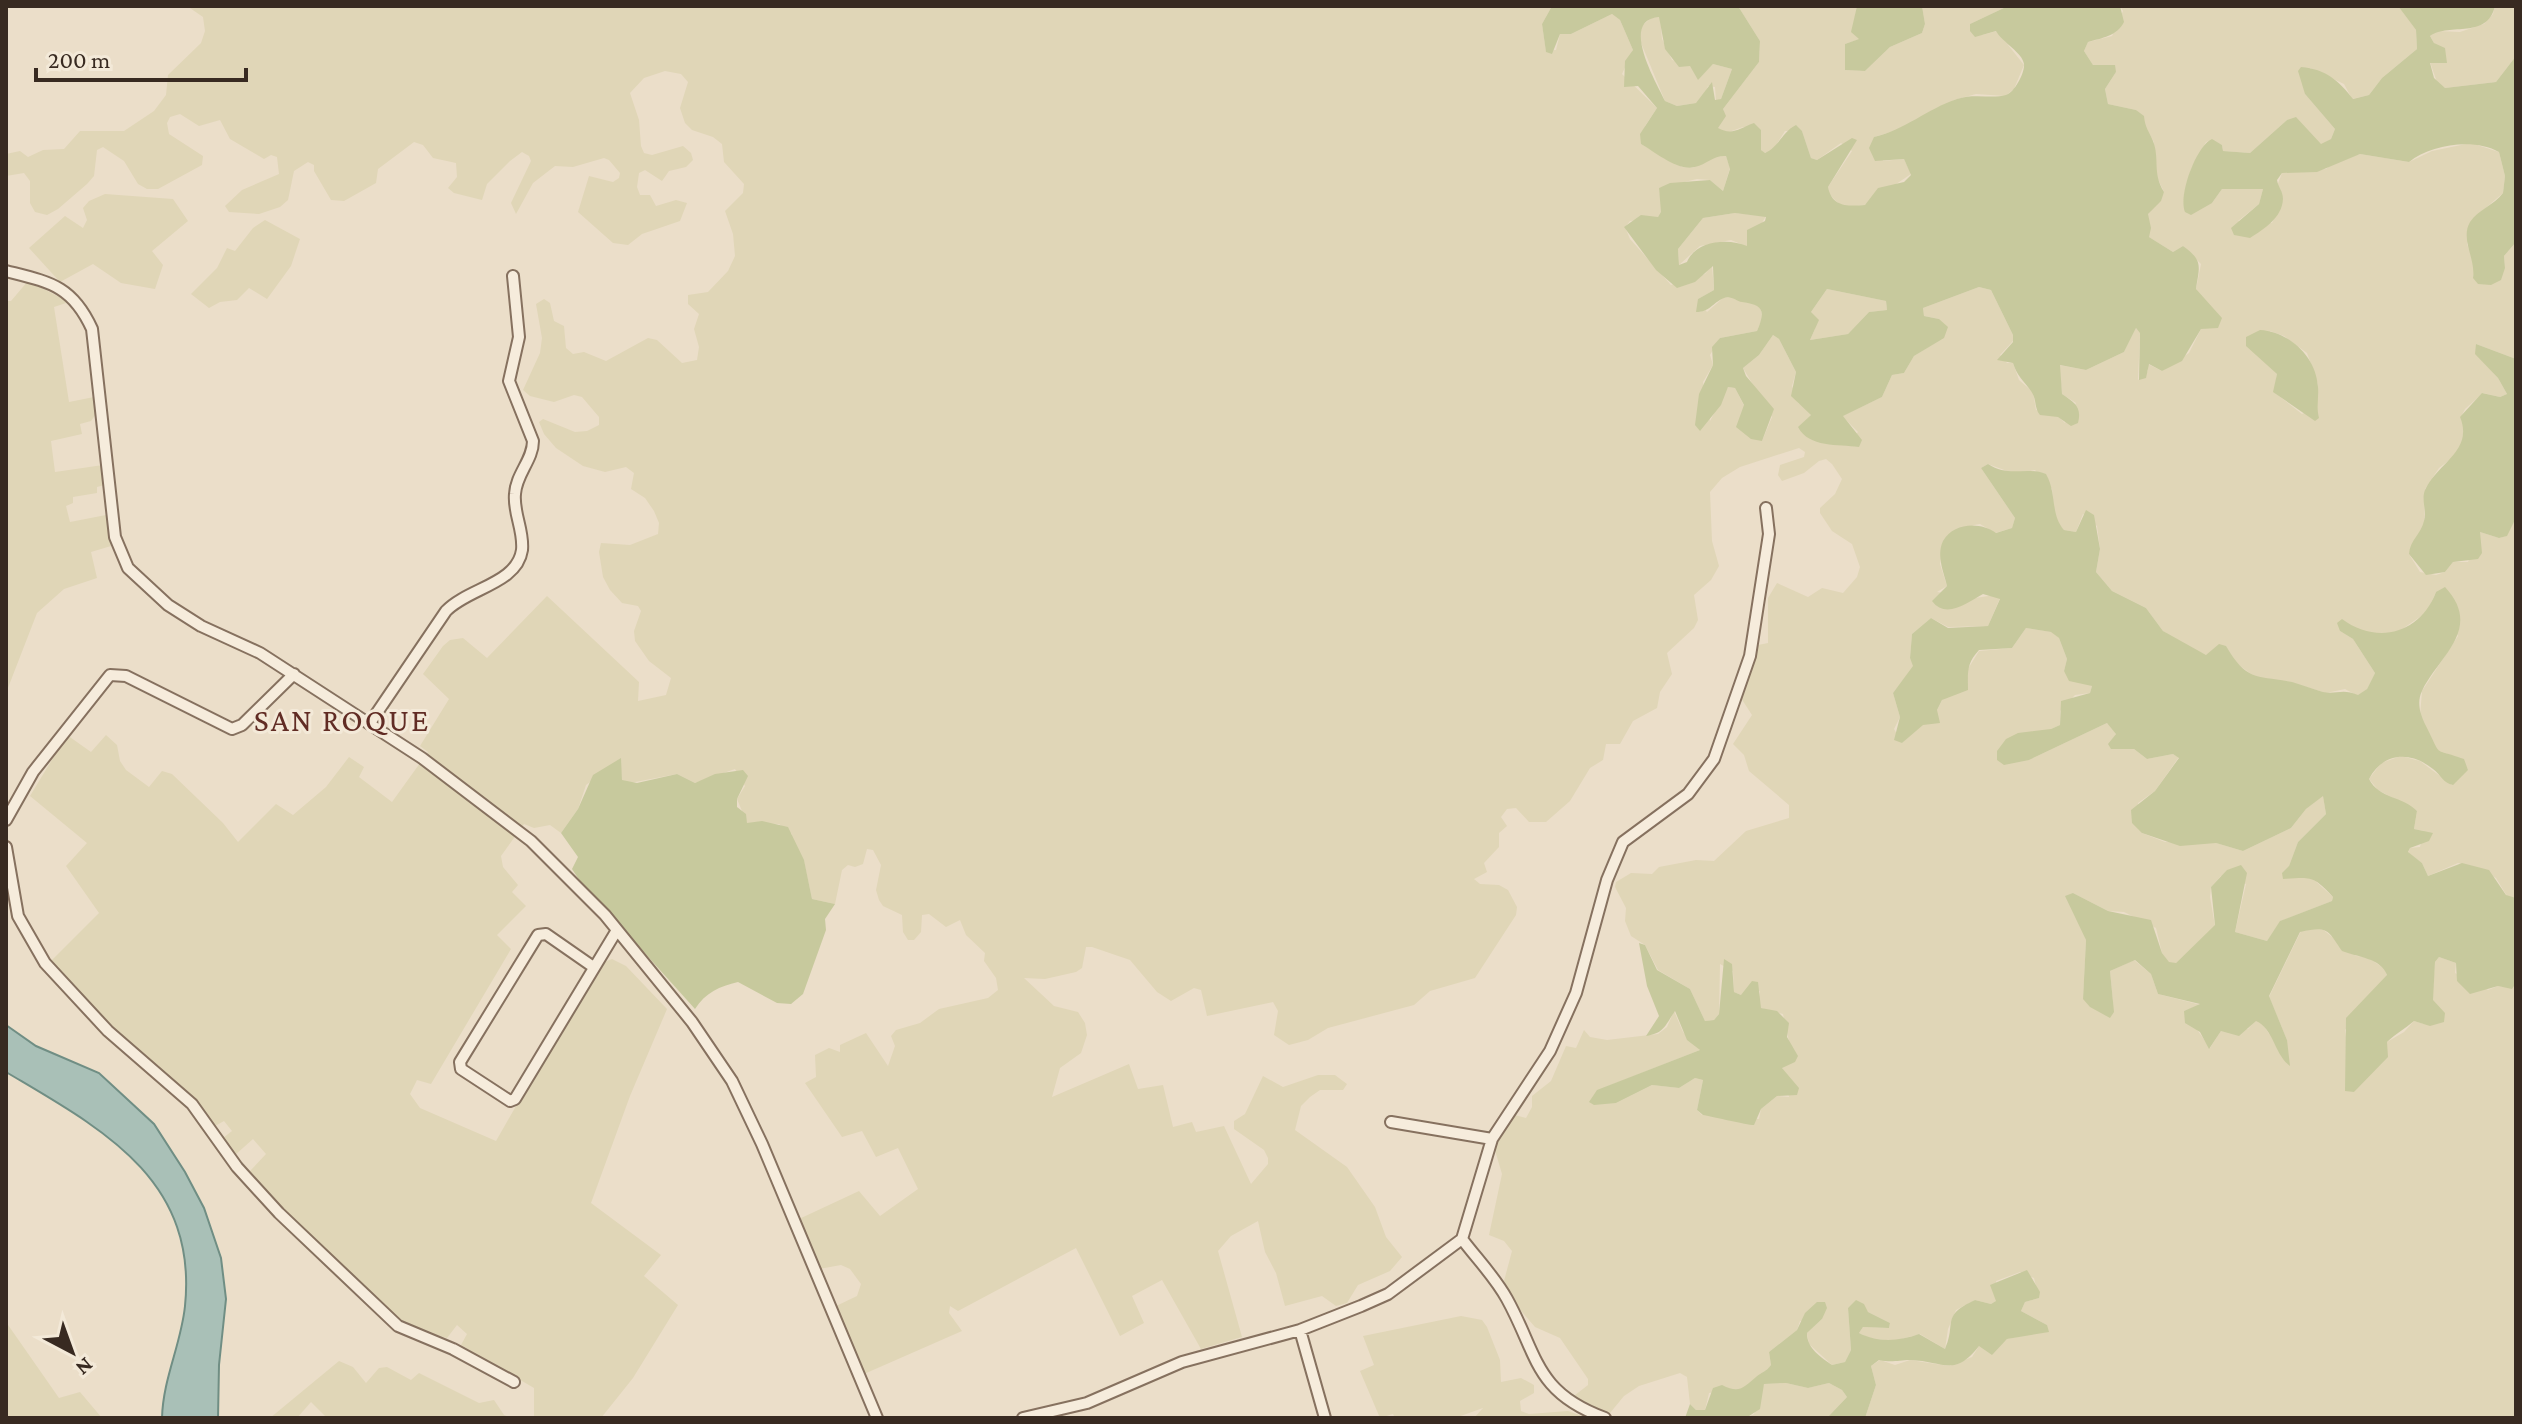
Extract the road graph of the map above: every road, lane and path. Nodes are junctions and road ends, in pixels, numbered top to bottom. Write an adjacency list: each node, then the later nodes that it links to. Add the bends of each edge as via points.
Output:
1 (6, 271): 4 (street, via 71,294 92,329 115,537 128,568 186,618)
2 (513, 276): 5 (street, via 519,337 509,381 533,441 515,488 522,538 519,560 511,572 446,611)
3 (1766, 508): 11 (street, via 1769,534 1750,656 1714,759 1688,794 1623,842 1576,993 1550,1051)
4 (294, 674): 5 (street); 6 (street, via 232,729 126,676 110,675 33,772)
5 (370, 723): 8 (street, via 505,819 554,861)
6 (6, 820)
7 (6, 847): 14 (street, via 18,916 45,963 108,1031 192,1104 259,1192 398,1326)
8 (617, 930): 9 (street); 16 (street, via 700,1033 745,1106)
9 (592, 966): 9 (street, via 515,1099 510,1101 461,1069 460,1062 538,935 546,934)
10 (1391, 1122): 11 (street)
11 (1492, 1139): 12 (street)
12 (1462, 1239): 13 (street, via 1388,1294); 19 (street, via 1501,1289 1543,1374 1575,1405)
13 (1300, 1330): 15 (street, via 1182,1362); 18 (street)
14 (514, 1382)
15 (1074, 1413): 17 (street)
16 (877, 1418)
17 (1023, 1418)
18 (1325, 1418)
19 (1605, 1418)

